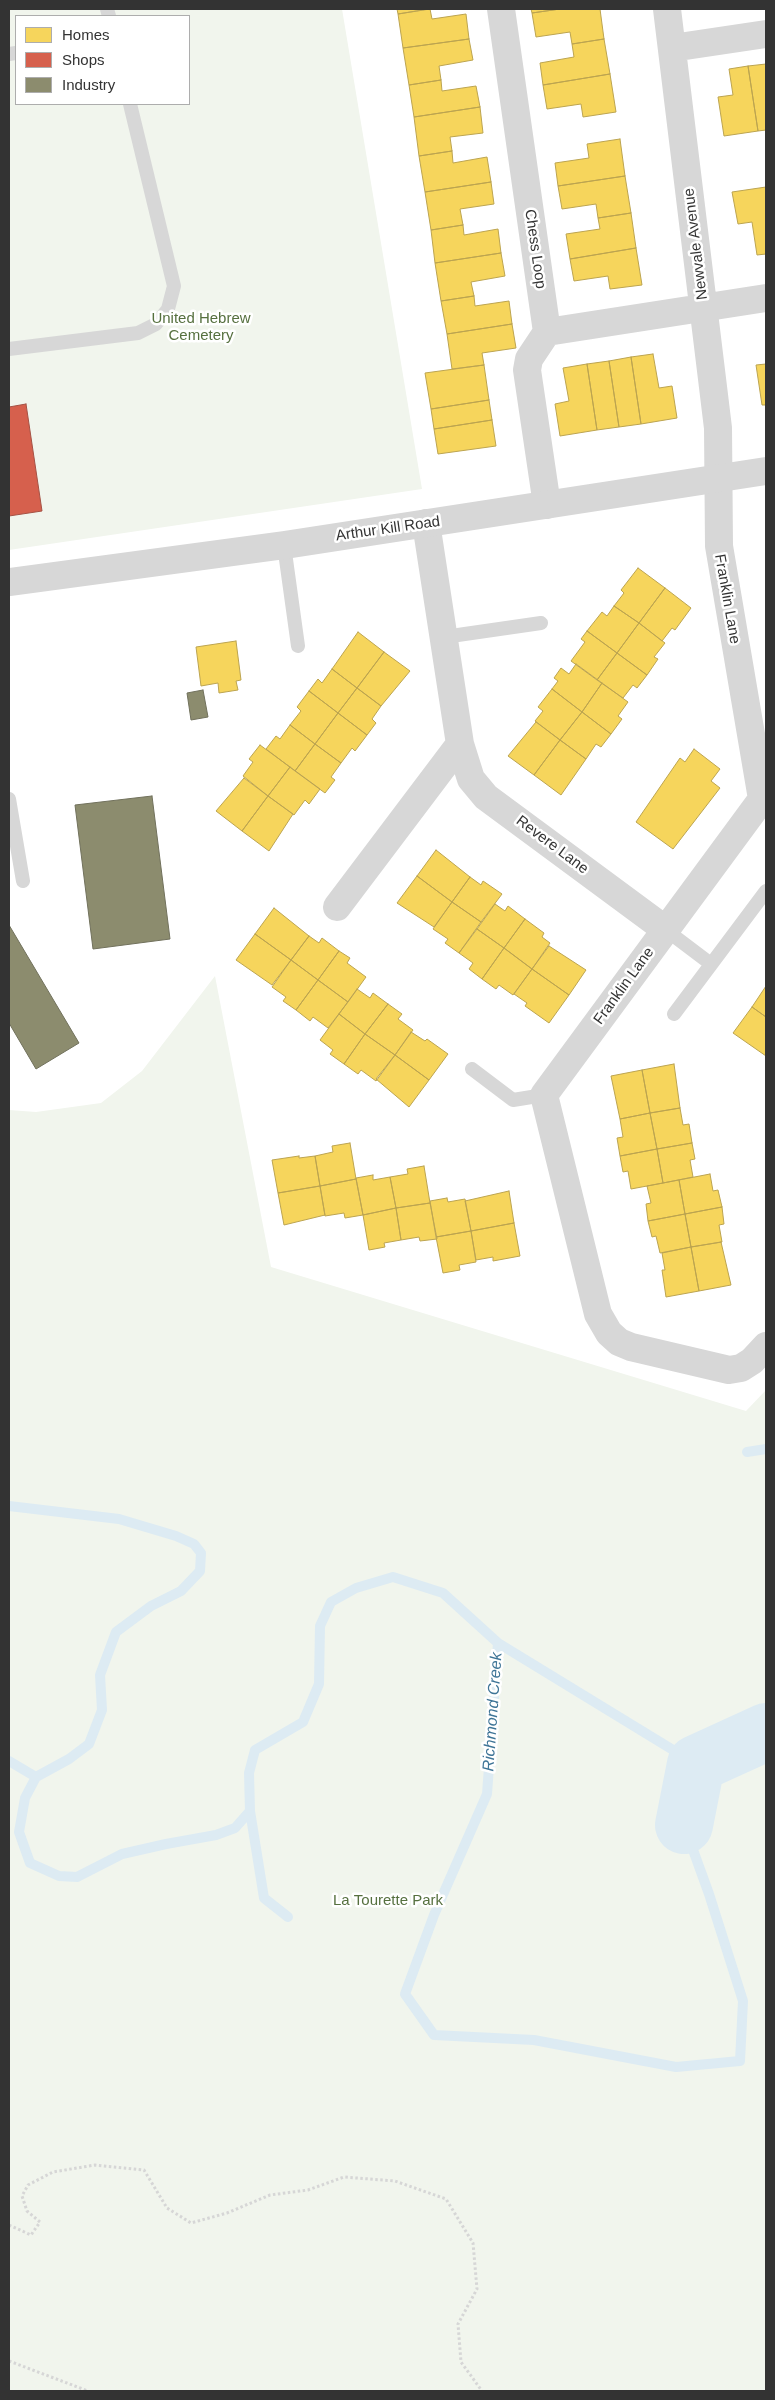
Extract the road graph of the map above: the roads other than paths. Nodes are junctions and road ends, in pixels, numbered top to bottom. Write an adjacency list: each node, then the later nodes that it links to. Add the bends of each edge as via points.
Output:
1 (501, 9): 8 (street, Chess Loop)
2 (667, 9): 4 (street, Newvale Avenue)
3 (766, 34): 4 (street)
4 (672, 48): 7 (street, Newvale Avenue)
5 (130, 105): 9 (lane, via 174,286 168,309 156,324 138,332)
6 (766, 298): 7 (street)
7 (704, 306): 8 (street); 11 (street, Newvale Avenue, via 718,428)
8 (548, 332): 12 (street, via 529,359 527,370)
9 (9, 349)
10 (766, 471): 11 (street, Arthur Kill Road)
11 (717, 479): 12 (street, Arthur Kill Road); 21 (street, Franklin Lane, via 718,546)
12 (547, 505): 13 (street, Arthur Kill Road)
13 (426, 523): 14 (street, Arthur Kill Road); 17 (street, Revere Lane)
14 (284, 544): 15 (street, Arthur Kill Road); 18 (lane)
15 (9, 582)
16 (541, 623): 17 (lane)
17 (444, 636): 19 (street, Revere Lane)
18 (298, 646)
19 (460, 744): 24 (street); 25 (street, Revere Lane, via 470,779 486,797)
20 (9, 799): 22 (lane)
21 (764, 801): 25 (street, Franklin Lane)
22 (23, 881)
23 (766, 891): 26 (lane)
24 (337, 907)
25 (666, 930): 26 (lane); 29 (street, Franklin Lane)
26 (712, 964): 27 (lane)
27 (674, 1014)
28 (472, 1069): 29 (lane, via 513,1100)
29 (544, 1095): 30 (street, via 598,1314 609,1333 618,1342 631,1347 730,1370 752,1361)
30 (766, 1346)

